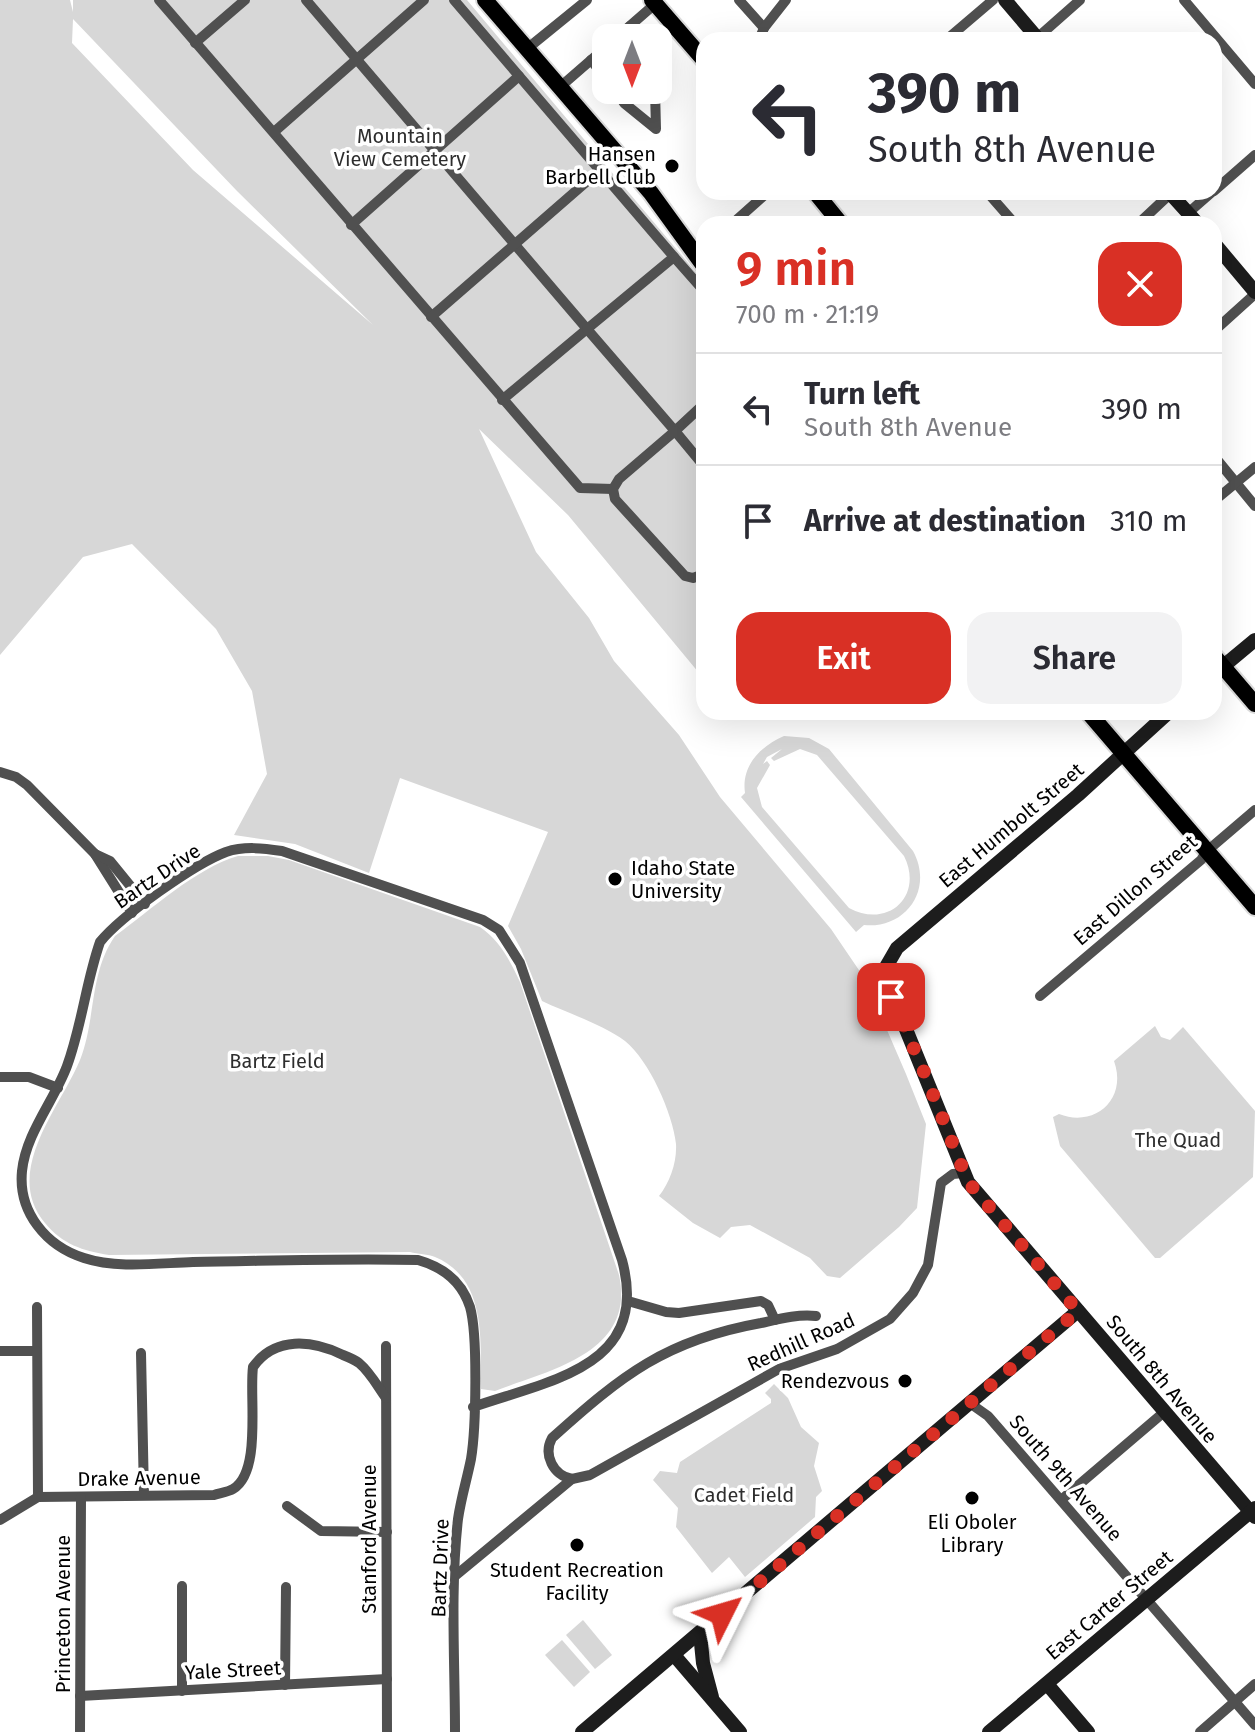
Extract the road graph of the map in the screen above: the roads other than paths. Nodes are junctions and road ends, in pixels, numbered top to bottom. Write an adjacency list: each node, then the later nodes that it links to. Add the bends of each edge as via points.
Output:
1 (159, 0): 22 (street)
2 (245, 0): 22 (street)
3 (306, 0): 26 (street)
4 (424, 0): 26 (street)
5 (454, 0): 28 (street)
6 (485, 0): 24 (main road)
7 (587, 0): 24 (street)
8 (739, 0): 16 (street)
9 (786, 0): 16 (street)
10 (993, 0): 18 (street)
11 (1005, 0): 19 (street)
12 (1080, 0): 20 (street)
13 (1184, 0): 21 (street)
14 (654, 2): 15 (street); 25 (main road)
15 (632, 24)
16 (764, 28): 17 (street)
17 (762, 32)
18 (955, 32)
19 (1032, 32)
20 (1046, 32)
21 (1211, 32)
22 (195, 43): 33 (street)
23 (1222, 45): 29 (street)
24 (528, 48): 30 (main road)
25 (696, 51)
26 (356, 60): 33 (street); 34 (street)
27 (591, 60): 30 (street)
28 (519, 76): 34 (street); 36 (street)
29 (1255, 84)
30 (560, 87): 50 (main road)
31 (625, 104): 32 (street, via 656,129)
32 (655, 104)
33 (274, 132): 48 (street)
34 (434, 151): 48 (street); 49 (street)
35 (1255, 155): 37 (street)
36 (600, 170): 49 (street); 52 (street)
37 (1222, 183)
38 (759, 200): 43 (street)
39 (822, 200): 44 (main road)
40 (994, 200): 45 (street)
41 (1162, 200): 46 (street)
42 (1176, 200): 47 (street)
43 (741, 216)
44 (834, 216)
45 (1008, 216)
46 (1146, 216)
47 (1191, 216)
48 (351, 225): 55 (street)
49 (514, 245): 55 (street); 57 (street)
50 (696, 251)
51 (1222, 253): 54 (street)
52 (674, 257): 53 (street); 57 (street)
53 (696, 282)
54 (1255, 293): 56 (street)
55 (431, 317): 58 (street)
56 (1222, 324)
57 (587, 329): 58 (street); 60 (street)
58 (502, 400): 65 (street, via 580,488)
59 (696, 411): 60 (street)
60 (675, 431): 61 (street); 65 (street)
61 (696, 456)
62 (1222, 466): 64 (street)
63 (1255, 467): 64 (street)
64 (1236, 483): 66 (street); 67 (street)
65 (613, 489): 68 (street, via 615,499 685,576)
66 (1222, 494)
67 (1255, 506)
68 (696, 577)
69 (1255, 640): 70 (street)
70 (1222, 662)
71 (1222, 670): 72 (main road)
72 (1255, 704)
73 (1095, 720): 75 (main road)
74 (1161, 720): 75 (street, East Humbolt Street)
75 (1124, 755): 78 (main road); 83 (street, East Humbolt Street, via 897,948)
76 (0, 772): 79 (street, via 27,785)
77 (1255, 810): 78 (street, East Dillon Street)
78 (1207, 851): 81 (main road); 84 (street, East Dillon Street)
79 (95, 854): 80 (street, via 110,861); 82 (street)
80 (145, 904): 82 (street, Bartz Drive); 88 (street, Bartz Drive, via 217,857 261,848 302,856 499,930 520,963 536,1006 622,1260)
81 (1255, 907)
82 (132, 913): 86 (street, Bartz Drive, via 100,942 75,1044)
83 (886, 973): 87 (street, South 8th Avenue)
84 (1040, 996)
85 (0, 1077): 86 (street, via 29,1077)
86 (58, 1088): 99 (street, Bartz Drive, via 29,1144 22,1174 27,1210 50,1239 84,1258 106,1262 376,1259 435,1265 457,1284 470,1309)
87 (963, 1173): 90 (street, South 8th Avenue); 101 (street, Redhill Road, via 941,1183 928,1265 890,1319 837,1349 779,1369 590,1475)
88 (628, 1301): 92 (street, Redhill Road, via 679,1313 761,1301); 99 (street, Bartz Drive, via 621,1328 596,1360)
89 (37, 1307): 95 (street)
90 (1078, 1311): 98 (street); 100 (street, South 8th Avenue)
91 (816, 1316): 92 (street, Redhill Road)
92 (775, 1320): 101 (street, Redhill Road, via 709,1333 634,1369 552,1438 549,1457 556,1471)
93 (386, 1346): 97 (street, Stanford Avenue)
94 (0, 1351): 95 (street)
95 (37, 1351): 103 (street)
96 (141, 1353): 102 (street)
97 (386, 1398): 102 (street, Drake Avenue, via 359,1363 326,1346 279,1345 262,1354 253,1367 246,1476 234,1489 214,1495); 109 (street, Stanford Avenue)
98 (971, 1404): 105 (street, South 9th Avenue, via 988,1416); 114 (street)
99 (473, 1407): 110 (street, Bartz Drive)
100 (1163, 1413): 105 (street); 107 (street, South 8th Avenue)
101 (572, 1479): 110 (street, Redhill Road)
102 (144, 1495): 104 (street, Drake Avenue)
103 (38, 1497): 104 (street, Drake Avenue); 108 (street)
104 (81, 1497): 121 (street, Princeton Avenue)
105 (1061, 1500): 113 (street, South 9th Avenue)
106 (287, 1506): 109 (street, via 321,1531)
107 (1253, 1513): 113 (street, East Carter Street)
108 (0, 1520)
109 (387, 1532): 116 (street, Stanford Avenue)
110 (455, 1576): 127 (street, Bartz Drive)
111 (182, 1586): 120 (street)
112 (286, 1587): 119 (street)
113 (1148, 1599): 117 (street, East Carter Street); 123 (street, South 9th Avenue)
114 (700, 1633): 115 (street); 122 (street)
115 (674, 1655): 122 (street); 128 (street)
116 (387, 1679): 119 (street, Yale Street); 126 (street, Stanford Avenue)
117 (1047, 1684): 130 (street, East Carter Street); 131 (street)
118 (1255, 1684): 123 (street)
119 (285, 1685): 120 (street, Yale Street)
120 (182, 1691): 121 (street, Yale Street)
121 (80, 1696): 125 (street, Princeton Avenue)
122 (713, 1701): 129 (street)
123 (1235, 1701): 124 (street, South 9th Avenue); 132 (street)
124 (1255, 1725)
125 (80, 1732)
126 (387, 1732)
127 (455, 1732)
128 (582, 1732)
129 (740, 1732)
130 (989, 1732)
131 (1088, 1732)
132 (1200, 1732)

